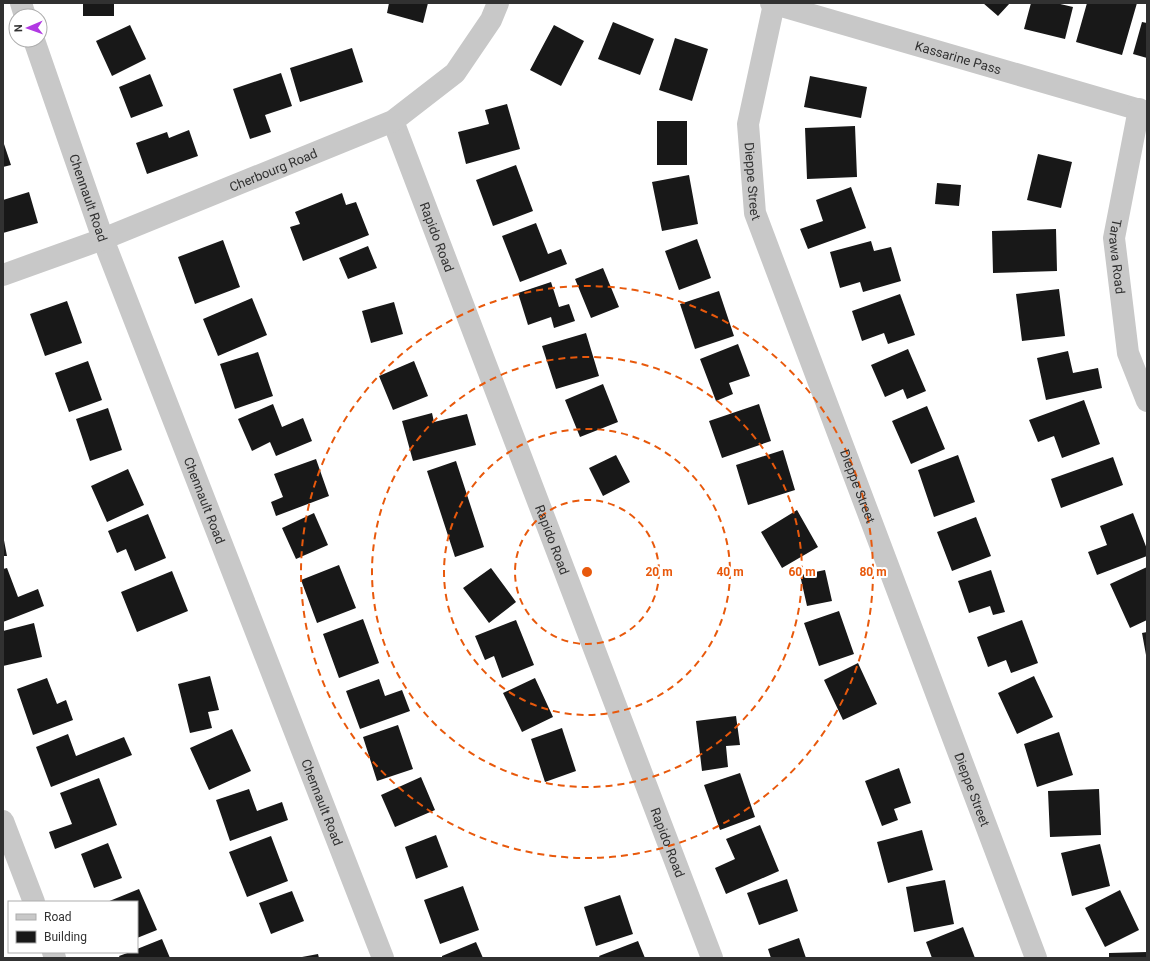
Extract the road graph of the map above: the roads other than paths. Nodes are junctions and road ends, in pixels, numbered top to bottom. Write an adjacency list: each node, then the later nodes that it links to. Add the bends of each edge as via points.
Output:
1 (498, 3): 5 (street, Cherbourg Road, via 491,20 455,73)
2 (772, 3): 4 (street, Kassarine Pass); 13 (street, Dieppe Street, via 748,124 755,213)
3 (37, 48): 6 (street, Chennault Road)
4 (1143, 111): 8 (street, Tarawa Road, via 1114,238 1128,353)
5 (393, 121): 6 (street, Cherbourg Road); 12 (street, Rapido Road)
6 (103, 239): 7 (street, Cherbourg Road); 11 (street, Chennault Road)
7 (3, 275)
8 (1147, 401)
9 (3, 821): 10 (street)
10 (34, 901)
11 (383, 958)
12 (712, 958)
13 (1036, 958)

